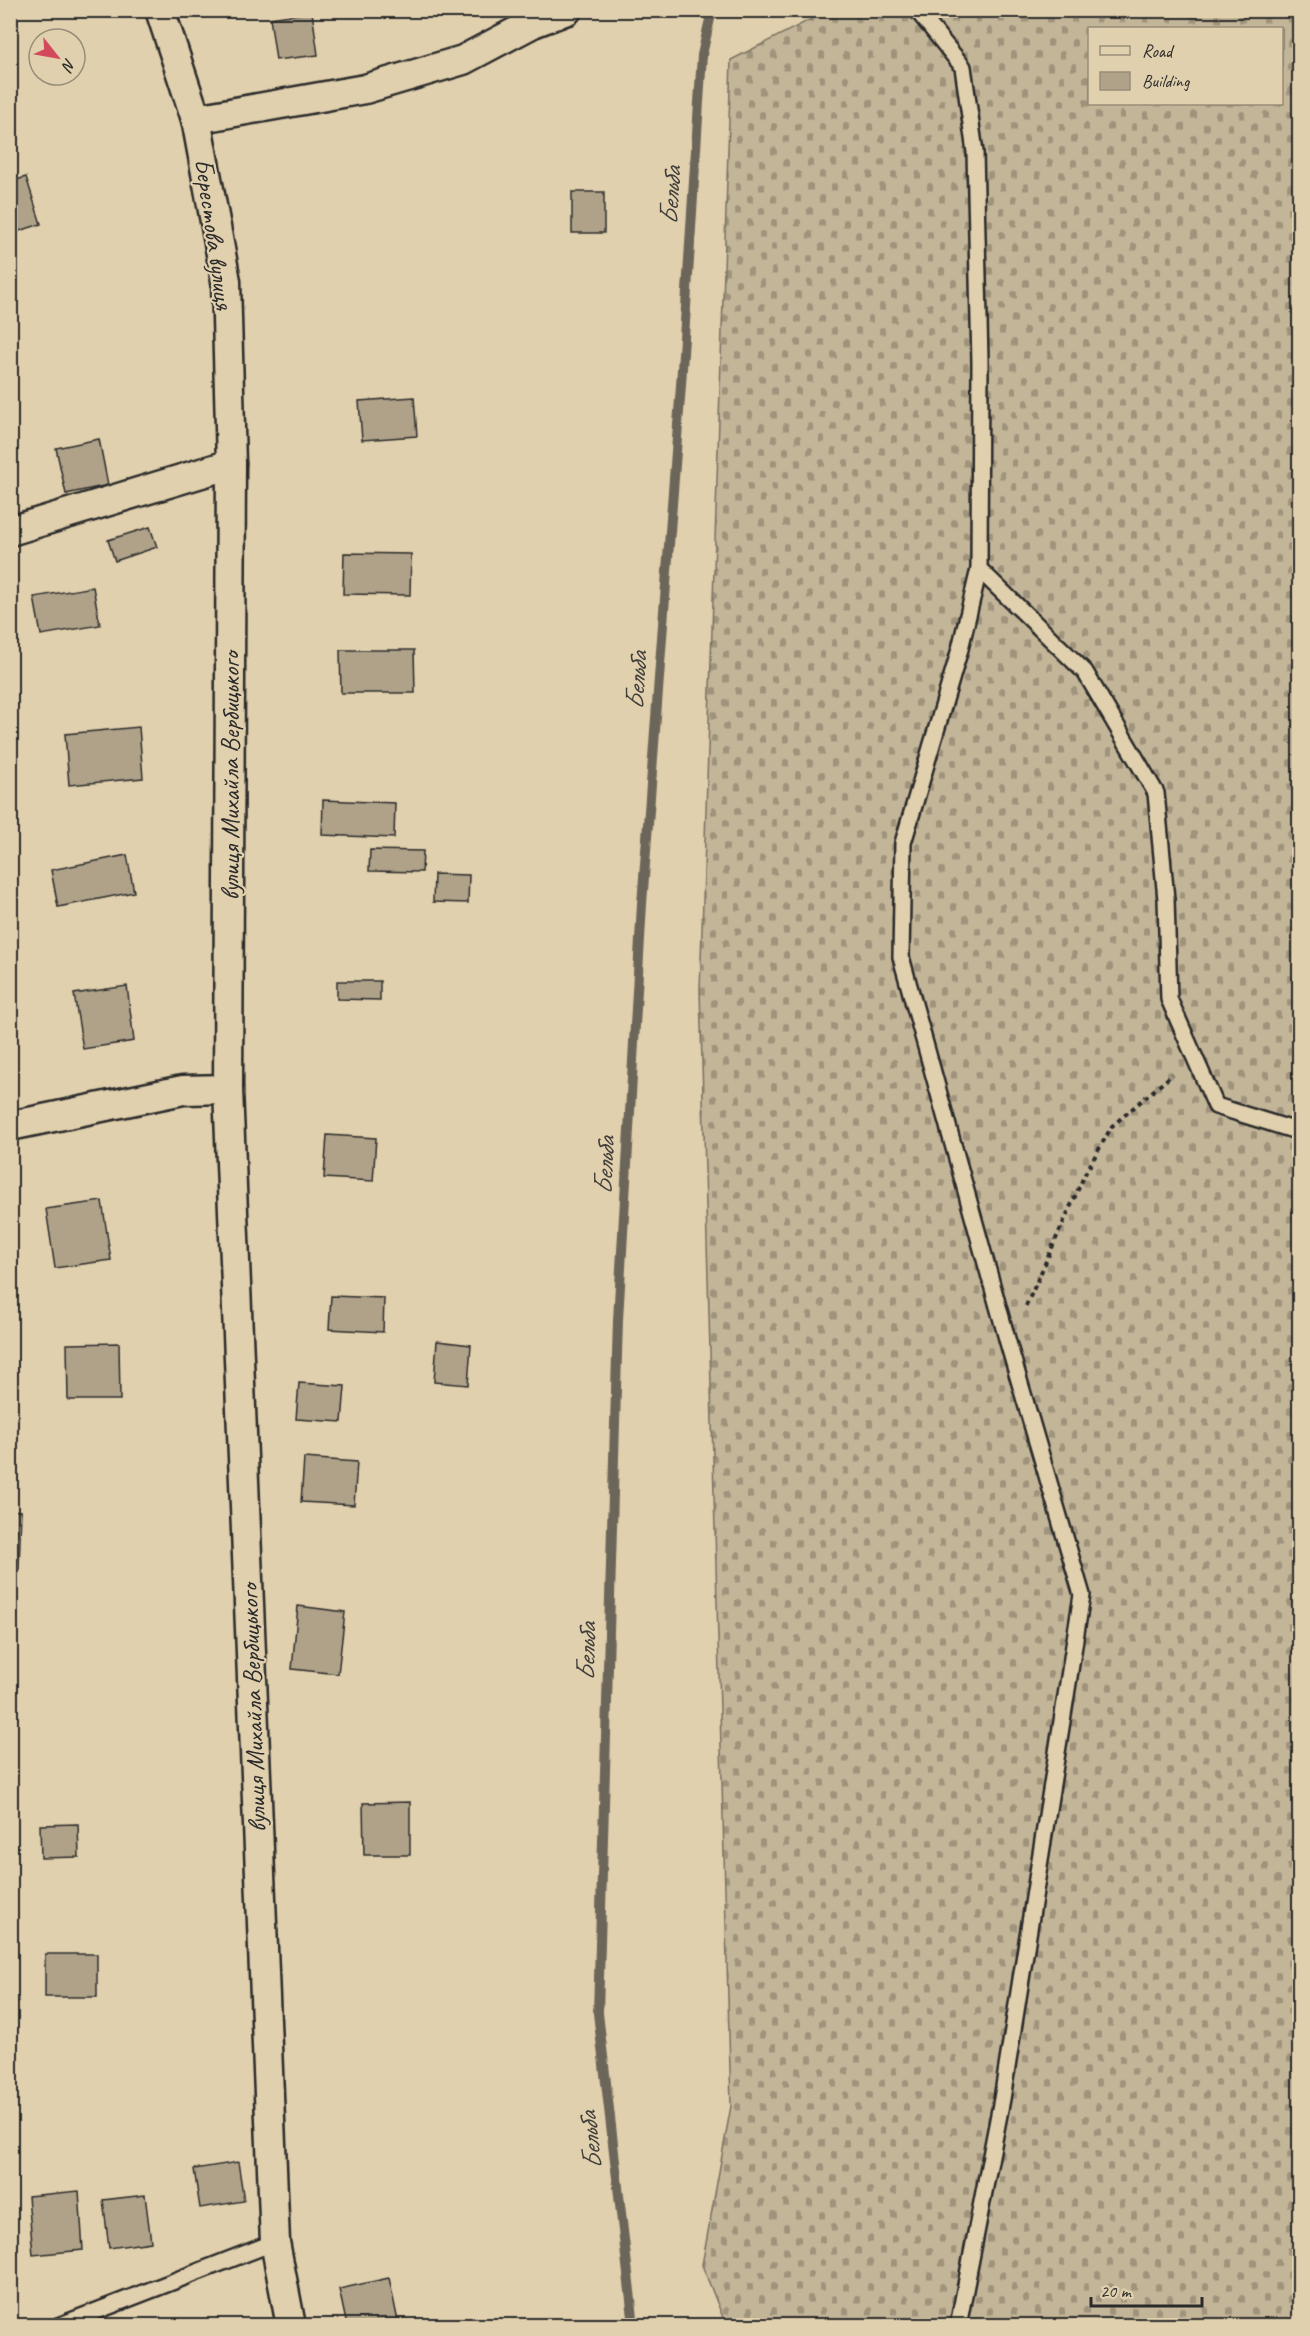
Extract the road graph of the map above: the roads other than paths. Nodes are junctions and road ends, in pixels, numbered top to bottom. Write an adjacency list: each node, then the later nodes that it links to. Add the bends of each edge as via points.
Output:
1 (160, 10): 4 (street, Берестова вулиця)
2 (567, 10): 4 (street, via 533,23 463,60 376,86)
3 (917, 10): 7 (lane, via 963,67 975,152)
4 (196, 119): 5 (street, Берестова вулиця, via 226,281)
5 (231, 464): 6 (street); 8 (street, вулиця Михайла Вербицького)
6 (10, 531)
7 (980, 569): 10 (lane, via 1085,672 1156,794 1166,899 1169,999 1216,1106); 14 (lane, via 903,843 901,957 1082,1595 1002,2099)
8 (228, 1089): 9 (street, via 183,1090); 11 (street, вулиця Михайла Вербицького)
9 (10, 1126)
10 (1299, 1132)
11 (275, 2242): 12 (lane); 13 (street, вулиця Михайла Вербицького)
12 (58, 2325)
13 (291, 2325)
14 (958, 2325)

